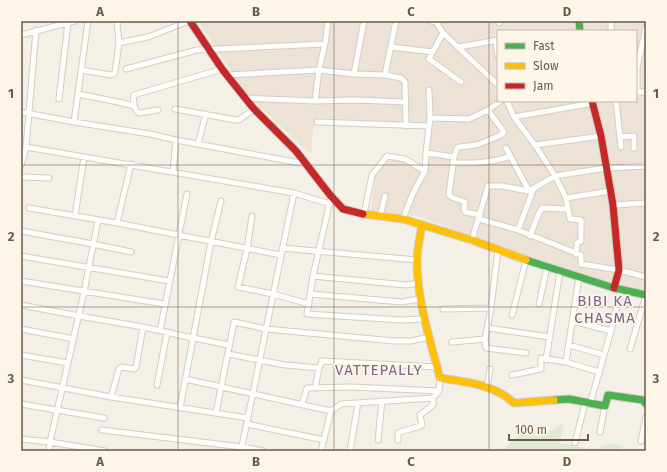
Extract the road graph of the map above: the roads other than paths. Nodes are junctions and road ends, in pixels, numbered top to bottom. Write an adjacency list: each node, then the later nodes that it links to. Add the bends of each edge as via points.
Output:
1 (75, 21): 9 (street)
2 (88, 21): 24 (street)
3 (117, 21): 15 (street)
4 (190, 21): 15 (street, via 148,37); 19 (street)
5 (328, 21): 16 (street)
6 (364, 21): 26 (street)
7 (396, 21): 17 (street)
8 (434, 21): 12 (street)
9 (68, 22): 11 (street); 34 (street)
10 (646, 27): 21 (street)
11 (36, 30): 13 (street); 47 (street)
12 (443, 33): 18 (street); 20 (street)
13 (21, 36)
14 (497, 40): 18 (street)
15 (119, 43): 24 (street, via 114,74)
16 (325, 44): 19 (street); 25 (street)
17 (391, 47): 20 (street); 28 (street)
18 (459, 47): 30 (street)
19 (210, 49): 22 (street, via 190,51); 23 (street)
20 (433, 52): 29 (street, via 429,59)
21 (637, 64)
22 (126, 69)
23 (222, 69): 27 (street); 41 (street, via 137,93 134,96)
24 (81, 70): 32 (street)
25 (318, 70): 26 (street); 27 (street); 35 (street)
26 (354, 74): 28 (street)
27 (228, 75): 33 (street)
28 (385, 75): 36 (street, via 404,80)
29 (461, 82)
30 (497, 83)
31 (429, 90): 50 (street)
32 (78, 94): 41 (street); 51 (street)
33 (245, 98): 35 (street); 44 (street)
34 (59, 99)
35 (315, 101): 36 (street)
36 (405, 102): 53 (street)
37 (500, 102): 45 (street)
38 (507, 102): 49 (street)
39 (592, 102): 49 (street); 55 (street)
40 (616, 102): 56 (street)
41 (134, 106): 43 (street, via 136,111 141,113)
42 (175, 109): 48 (street)
43 (158, 110)
44 (254, 110): 48 (street, via 239,120); 68 (street)
45 (488, 110): 50 (street, via 469,119); 67 (street, via 503,133 477,144 457,148)
46 (21, 112): 47 (street)
47 (30, 114): 51 (street); 60 (street)
48 (206, 114): 58 (street)
49 (514, 117): 59 (street)
50 (430, 118): 54 (street)
51 (74, 122): 57 (street)
52 (317, 122): 53 (street)
53 (406, 126): 54 (street)
54 (428, 126): 64 (street)
55 (601, 136): 59 (street); 72 (street)
56 (620, 137): 61 (street); 63 (street, via 634,136)
57 (176, 140): 58 (street); 74 (street)
58 (198, 144): 68 (street)
59 (535, 145): 76 (street)
60 (26, 146): 66 (street); 70 (street)
61 (621, 147)
62 (506, 148): 65 (street)
63 (634, 148)
64 (426, 153): 67 (street); 73 (street)
65 (510, 156): 67 (street, via 478,163); 78 (street)
66 (84, 157): 69 (street); 93 (street)
67 (454, 160): 96 (street, via 449,196 465,202 465,212)
68 (305, 162): 82 (street)
69 (131, 164): 74 (street); 99 (street)
70 (21, 165)
71 (646, 166): 72 (street)
72 (606, 168): 76 (street); 79 (street)
73 (425, 171): 92 (street, via 405,159 387,156 372,175); 97 (street, via 412,194)
74 (173, 172): 80 (street)
75 (21, 176): 77 (street)
76 (555, 176): 78 (street); 84 (street)
77 (49, 178)
78 (530, 190): 96 (street, via 488,186); 101 (street)
79 (610, 191): 84 (street); 88 (street)
80 (294, 193): 87 (street); 108 (street)
81 (187, 194): 103 (street)
82 (330, 195): 87 (street); 92 (street, via 344,209)
83 (385, 196): 95 (street)
84 (566, 198): 91 (street)
85 (646, 199): 89 (street)
86 (220, 201): 106 (street)
87 (330, 204): 110 (street)
88 (613, 204): 89 (street); 120 (street)
89 (646, 204)
90 (30, 208): 93 (street)
91 (568, 209): 104 (street, via 542,208); 113 (street, via 571,220 581,220 581,241 577,243)
92 (364, 214): 95 (street)
93 (75, 216): 98 (street)
94 (252, 216): 109 (street)
95 (380, 216): 97 (street)
96 (479, 217): 101 (street); 105 (street)
97 (403, 219): 100 (street)
98 (98, 220): 99 (street); 107 (street)
99 (117, 223): 103 (street)
100 (422, 225): 105 (street); 116 (street)
101 (518, 230): 104 (street)
102 (21, 231): 107 (street)
103 (179, 236): 106 (street); 126 (street)
104 (530, 236): 113 (street)
105 (472, 240): 111 (street)
106 (212, 242): 109 (street); 153 (street)
107 (93, 244): 112 (street); 119 (street)
108 (282, 248): 110 (street); 114 (street)
109 (247, 249): 114 (street); 130 (street, via 238,287)
110 (319, 250): 116 (street); 122 (street)
111 (498, 250): 117 (street); 138 (street)
112 (130, 252)
113 (576, 254): 120 (street, via 582,257 581,264)
114 (281, 255): 130 (street)
115 (21, 256): 119 (street)
116 (417, 260): 127 (street)
117 (526, 260): 118 (street); 140 (street)
118 (547, 267): 121 (street); 136 (street)
119 (89, 268): 126 (street); 129 (street)
120 (619, 270): 124 (street); 128 (street)
121 (560, 271): 123 (street); 152 (street)
122 (314, 276): 127 (street, via 406,285); 131 (street)
123 (580, 277): 128 (street); 143 (street)
124 (646, 277)
125 (21, 280): 129 (street)
126 (169, 281): 134 (street)
127 (418, 283): 133 (street)
128 (618, 289): 132 (street); 149 (street)
129 (84, 292): 134 (street); 141 (street)
130 (273, 294): 135 (street); 147 (street)
131 (311, 294): 133 (street, via 401,302); 135 (street)
132 (646, 295): 159 (street)
133 (420, 299): 142 (street)
134 (164, 304): 148 (street)
135 (309, 304): 142 (street, via 307,314)
136 (539, 304)
137 (21, 305): 141 (street)
138 (491, 308): 139 (street); 145 (street)
139 (443, 309)
140 (512, 315)
141 (79, 316): 144 (street); 154 (street)
142 (424, 319): 151 (street)
143 (573, 321): 149 (street); 158 (street)
144 (143, 326): 148 (street); 183 (street, via 136,367 119,369)
145 (488, 328): 152 (street); 155 (street)
146 (21, 329): 154 (street)
147 (266, 329): 151 (street, via 394,342); 157 (street, via 234,322); 164 (street)
148 (160, 331): 150 (street)
149 (611, 331): 163 (street)
150 (167, 333): 153 (street); 176 (street)
151 (430, 337): 168 (street)
152 (550, 337): 165 (street)
153 (193, 338): 157 (street); 174 (street)
154 (74, 339): 167 (street)
155 (486, 339): 156 (street); 160 (street, via 486,348)
156 (452, 342)
157 (229, 345): 161 (street)
158 (569, 345): 163 (street); 166 (street)
159 (630, 349)
160 (526, 353)
161 (228, 354): 164 (street); 177 (street)
162 (21, 355): 167 (street)
163 (604, 355): 171 (street)
164 (260, 360): 169 (street); 182 (street)
165 (546, 360): 166 (street); 172 (street, via 541,358 541,369)
166 (566, 362): 171 (street)
167 (68, 363): 179 (street)
168 (437, 367): 169 (street, via 322,361); 173 (street)
169 (319, 368): 180 (street)
170 (490, 369): 178 (street)
171 (599, 372): 187 (street)
172 (512, 375)
173 (440, 378): 178 (street); 181 (street)
174 (185, 379): 177 (street); 192 (street)
175 (21, 380): 179 (street)
176 (157, 385)
177 (222, 387): 182 (street); 195 (street)
178 (487, 387): 187 (street, via 500,391 514,403 569,399)
179 (62, 388): 183 (street); 193 (street)
180 (315, 388): 181 (street); 189 (street, via 307,388)
181 (439, 391): 184 (street)
182 (253, 394): 189 (street); 198 (street)
183 (112, 397): 192 (street)
184 (433, 398): 185 (street); 205 (street, via 433,405 420,415 422,425 398,433)
185 (382, 401): 186 (street); 204 (street)
186 (358, 403): 194 (street, via 341,404); 214 (street)
187 (588, 403): 191 (street); 208 (street)
188 (21, 404): 193 (street)
189 (302, 404): 194 (street)
190 (646, 404): 191 (street, via 643,400 608,395)
191 (605, 406): 201 (street)
192 (180, 408): 195 (street)
193 (58, 410): 197 (street); 207 (street)
194 (331, 411): 203 (street)
195 (216, 413): 198 (street)
196 (646, 417): 206 (street)
197 (104, 418)
198 (248, 418): 199 (street)
199 (247, 424): 203 (street); 209 (street)
200 (102, 430): 209 (street)
201 (600, 432)
202 (21, 439): 207 (street)
203 (324, 440): 213 (street)
204 (378, 440)
205 (398, 440)
206 (641, 441)
207 (50, 442): 210 (street); 211 (street)
208 (575, 443)
209 (242, 449): 212 (street)
210 (49, 451)
211 (105, 451)
212 (263, 451)
213 (322, 451)
214 (350, 451)

